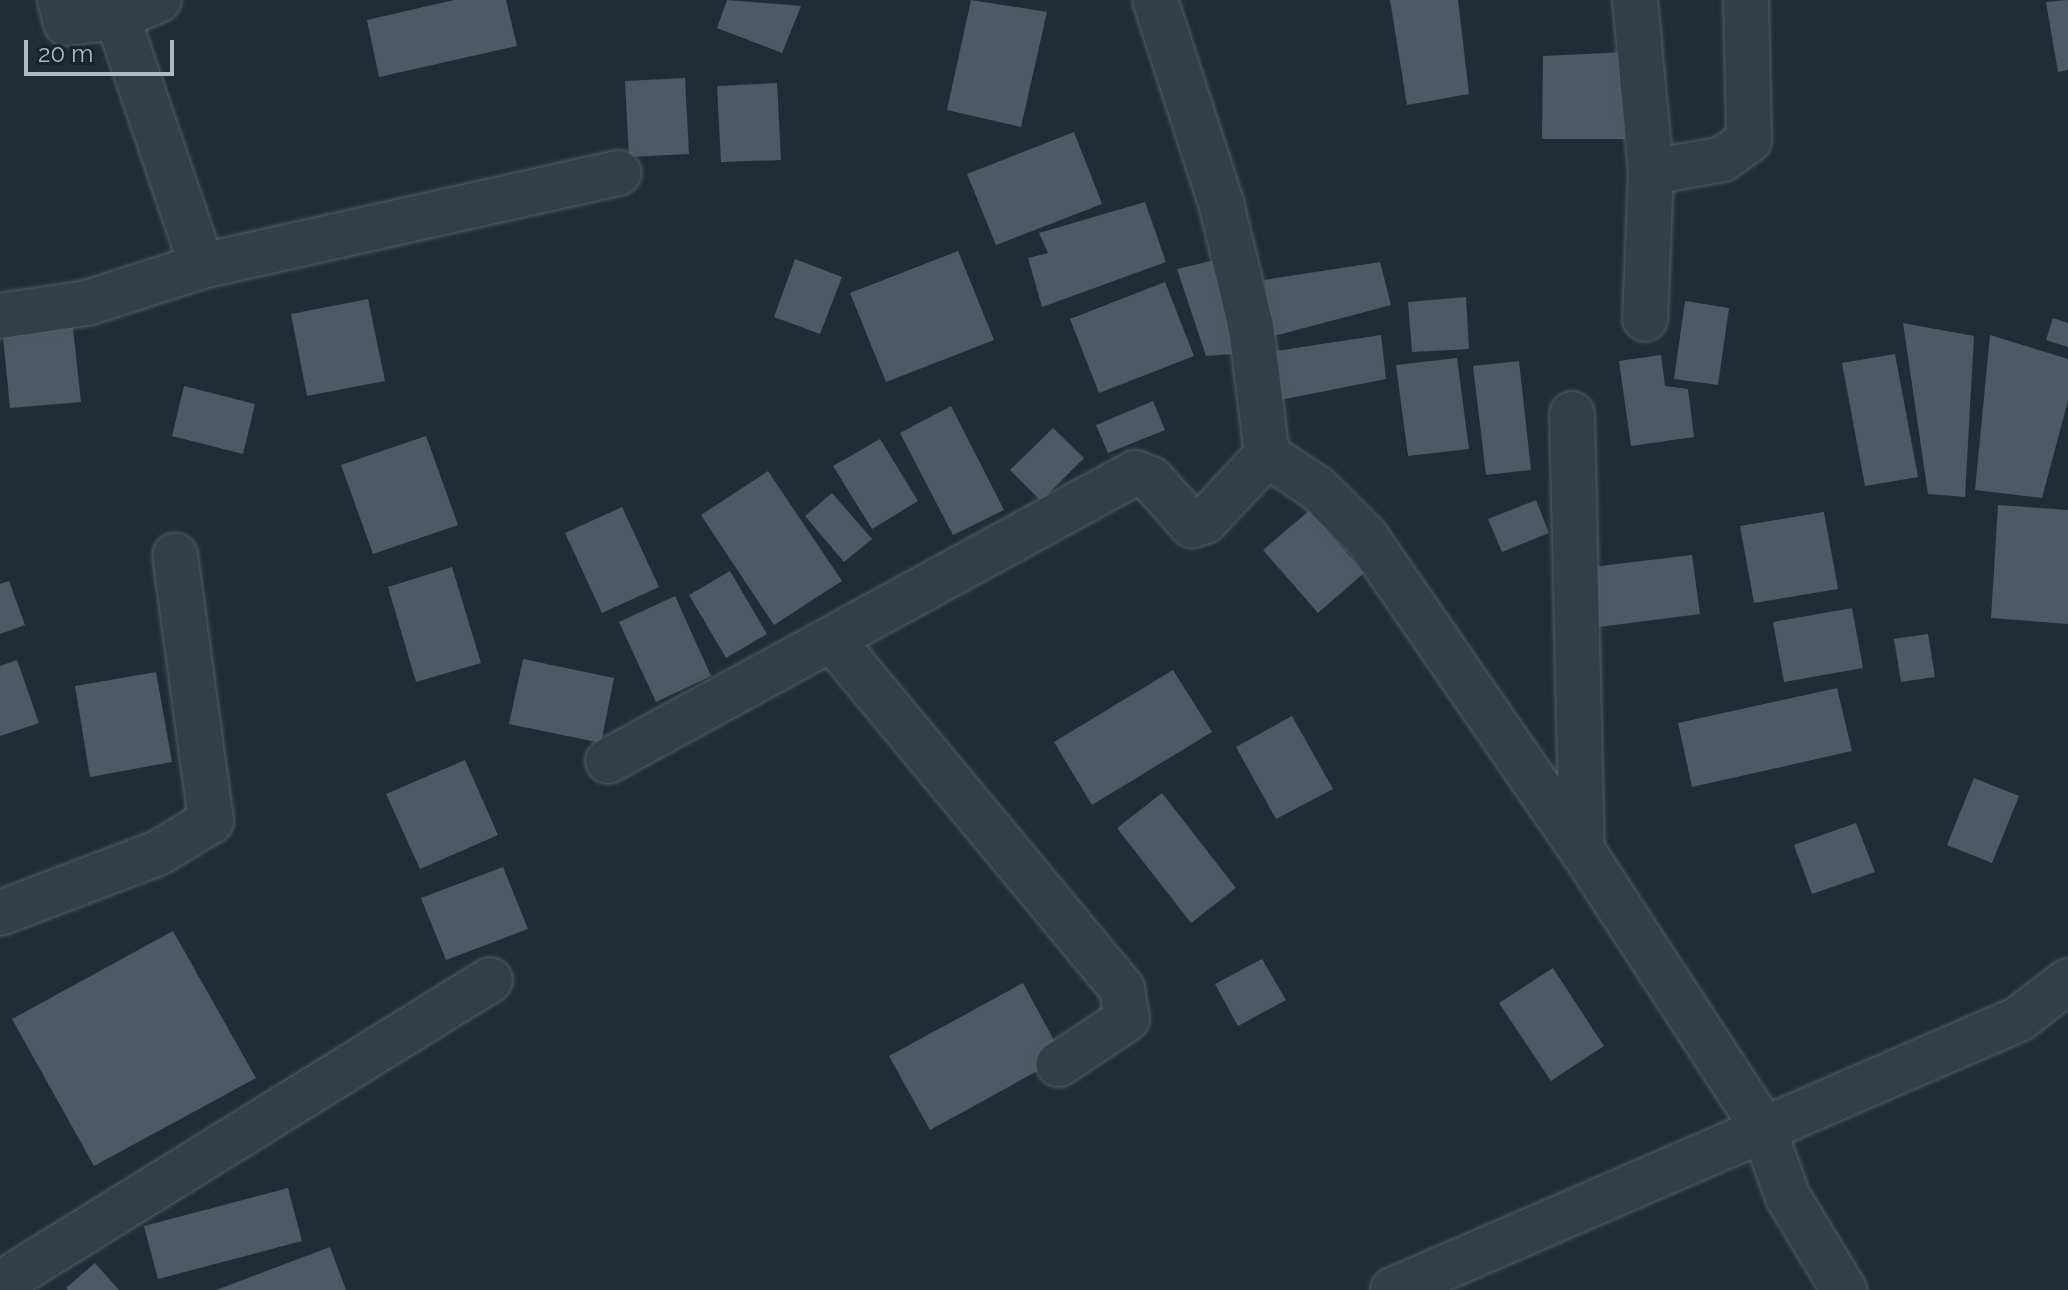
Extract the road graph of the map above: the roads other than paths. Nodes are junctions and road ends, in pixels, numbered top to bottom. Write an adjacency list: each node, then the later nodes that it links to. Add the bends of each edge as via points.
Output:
1 (60, 0): 6 (street, via 66,23)
2 (159, 0): 6 (street)
3 (1155, 0): 13 (street, via 1221,203 1251,327)
4 (1635, 0): 7 (street)
5 (1746, 0): 7 (street, via 1749,140 1723,159)
6 (117, 17): 9 (street)
7 (1651, 172): 11 (street)
8 (619, 173): 9 (street)
9 (202, 266): 10 (street, via 87,303)
10 (0, 316)
11 (1645, 319)
12 (1572, 414): 17 (street)
13 (1267, 455): 15 (street, via 1205,521 1192,525 1151,479 1135,473); 17 (street, via 1317,488 1366,537)
14 (175, 555): 18 (street, via 211,821 158,853)
15 (835, 643): 16 (street); 21 (street, via 1122,989 1127,1019)
16 (608, 761)
17 (1582, 850): 22 (street)
18 (0, 913)
19 (490, 980): 23 (street)
20 (2068, 981): 22 (street, via 2019,1019)
21 (1059, 1064)
22 (1763, 1128): 24 (street); 25 (street, via 1788,1197)
23 (4, 1283)
24 (1393, 1290)
25 (1844, 1290)

